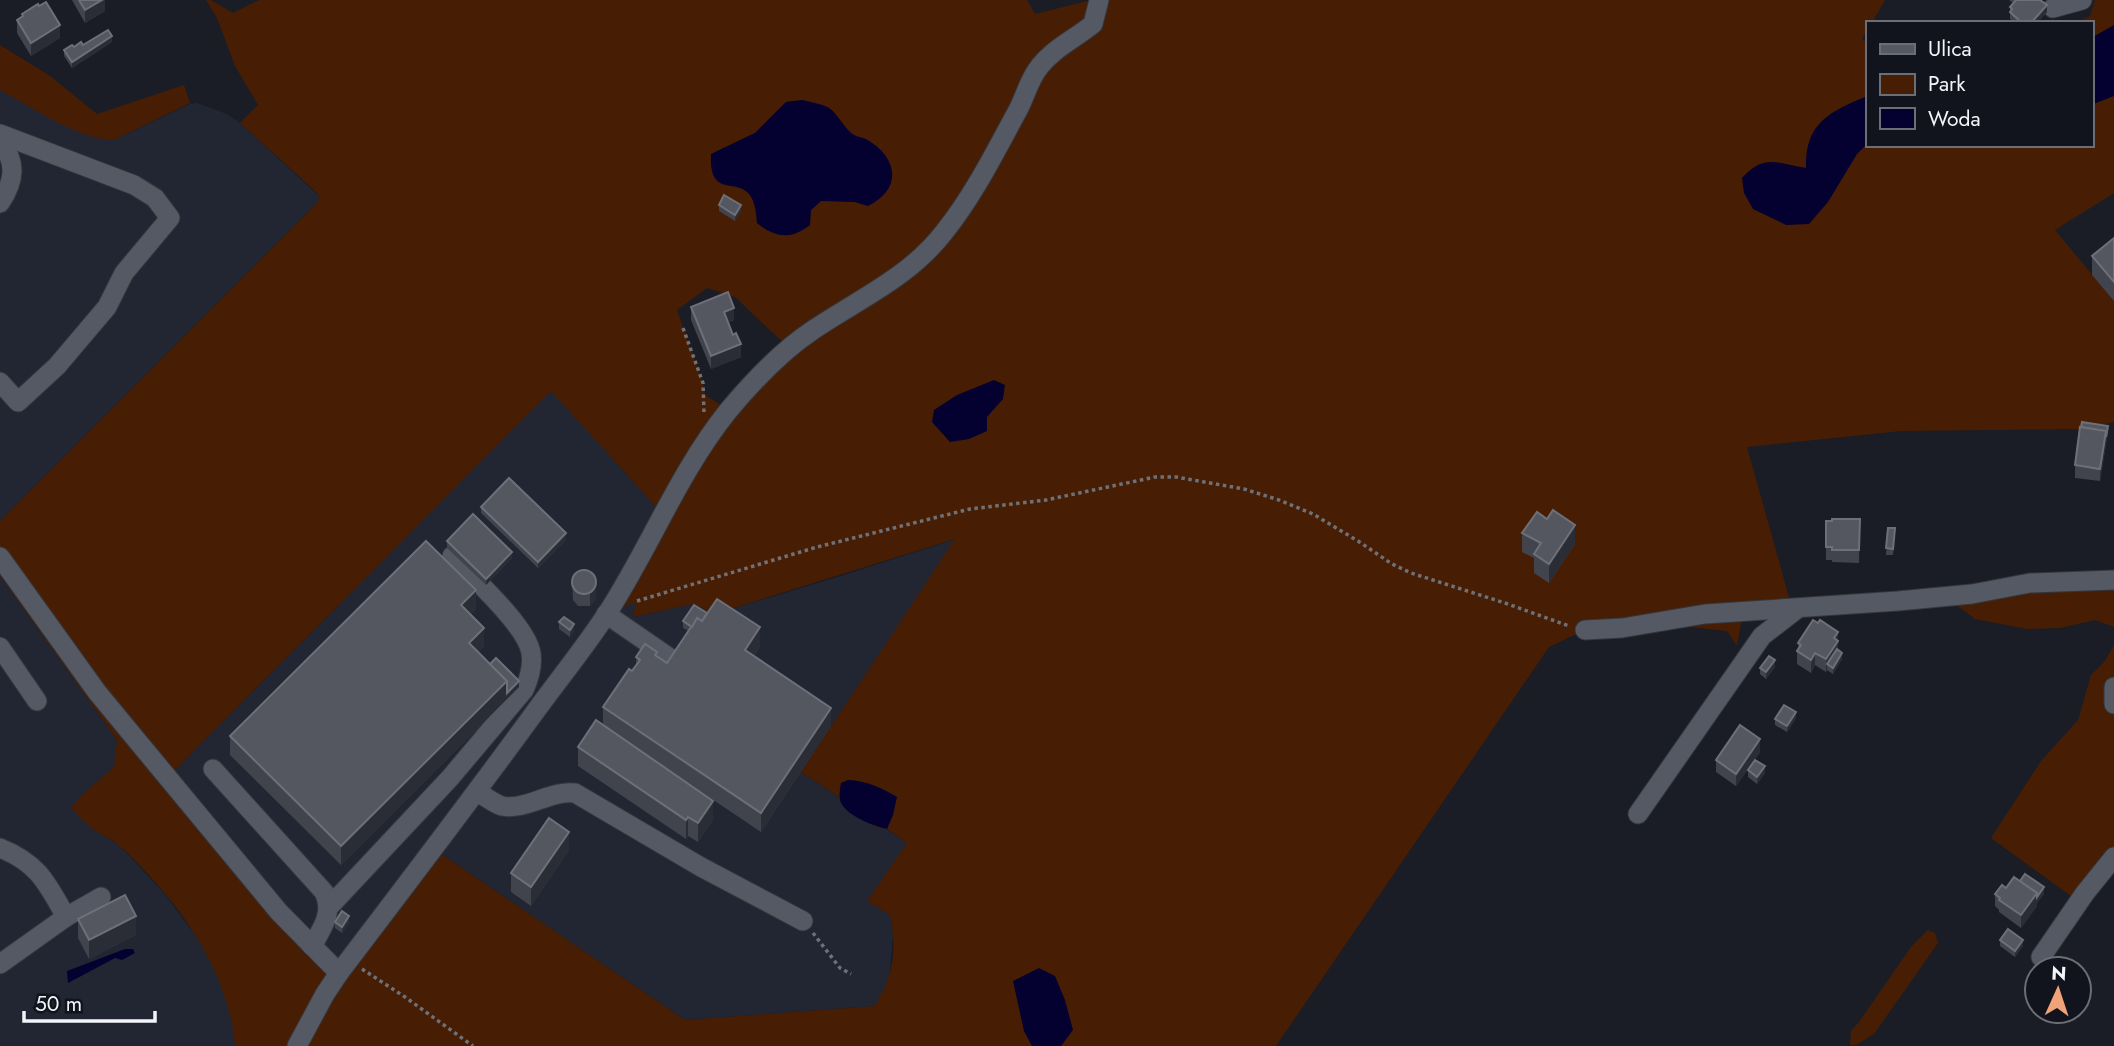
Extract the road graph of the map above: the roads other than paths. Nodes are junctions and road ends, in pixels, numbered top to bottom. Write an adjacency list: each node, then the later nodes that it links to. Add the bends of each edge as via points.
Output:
1 (1099, 0): 12 (lane, via 1093,24 1038,68 945,232 888,284 789,348 757,378 705,442)
2 (2082, 0): 3 (lane)
3 (2053, 8)
4 (0, 134): 7 (lane, via 134,185 155,198 170,218 124,273 107,307 57,366 18,402)
5 (0, 141): 6 (lane, via 13,166 11,184)
6 (0, 203)
7 (0, 382)
8 (452, 556): 25 (lane, via 524,634 531,652 528,680 450,778)
9 (0, 557): 28 (lane, via 106,702)
10 (2114, 580): 11 (lane, via 2030,583 1932,599)
11 (1805, 607): 13 (lane); 21 (lane, via 1762,636)
12 (606, 614): 15 (lane); 20 (lane)
13 (1585, 630)
14 (0, 647): 17 (lane)
15 (670, 658)
16 (2114, 687): 18 (lane)
17 (37, 701)
18 (2114, 704)
19 (214, 769): 25 (lane, via 315,880)
20 (477, 792): 27 (lane, via 501,806 575,793); 31 (lane)
21 (1638, 814)
22 (0, 848): 26 (lane, via 25,859 41,874)
23 (2114, 857): 29 (lane)
24 (101, 897): 26 (lane)
25 (329, 907): 28 (lane)
26 (66, 917): 30 (lane)
27 (803, 921)
28 (312, 946): 31 (lane)
29 (2042, 955)
30 (0, 964)
31 (344, 967): 32 (lane)
32 (297, 1046)

